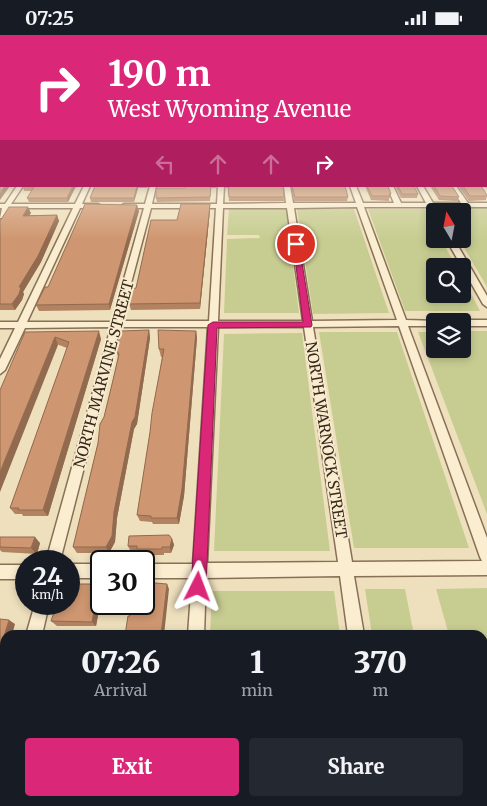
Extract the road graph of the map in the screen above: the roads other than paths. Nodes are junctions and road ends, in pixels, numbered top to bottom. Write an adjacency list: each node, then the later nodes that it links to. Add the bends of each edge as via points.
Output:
1 (19, 187): 17 (street)
2 (88, 187): 18 (street)
3 (153, 187): 21 (street, NORTH MARVINE STREET)
4 (221, 187): 22 (street)
5 (287, 187): 12 (street, NORTH WARNOCK STREET)
6 (353, 187): 13 (street)
7 (390, 187): 14 (street)
8 (421, 187): 10 (street)
9 (454, 187): 11 (street)
10 (430, 203)
11 (465, 203)
12 (290, 205): 13 (street); 22 (street); 35 (street, NORTH WARNOCK STREET)
13 (359, 205): 14 (street); 27 (street)
14 (398, 205): 23 (street)
15 (471, 205): 16 (street)
16 (487, 205)
17 (3, 206): 18 (street); 24 (street)
18 (78, 206): 19 (street); 32 (street)
19 (104, 206)
20 (113, 206): 21 (street)
21 (148, 206): 22 (street); 33 (street, NORTH MARVINE STREET)
22 (220, 206): 34 (street)
23 (426, 208)
24 (0, 216)
25 (455, 248): 26 (street)
26 (487, 304)
27 (403, 323): 28 (street); 35 (street); 39 (street)
28 (426, 323)
29 (471, 323): 30 (street)
30 (487, 323)
31 (0, 325): 32 (street)
32 (21, 325): 33 (street); 36 (street)
33 (117, 325): 34 (street); 38 (street, NORTH MARVINE STREET)
34 (213, 325): 35 (street); 42 (street)
35 (308, 325): 41 (street, NORTH WARNOCK STREET)
36 (4, 353): 37 (street)
37 (0, 370)
38 (56, 550)
39 (487, 557)
40 (487, 568): 41 (street)
41 (346, 569): 42 (street); 49 (street, NORTH WARNOCK STREET)
42 (199, 570): 43 (street); 48 (street)
43 (155, 571)
44 (0, 572): 45 (street)
45 (15, 572)
46 (39, 615): 47 (street)
47 (35, 630)
48 (196, 630)
49 (355, 630)

